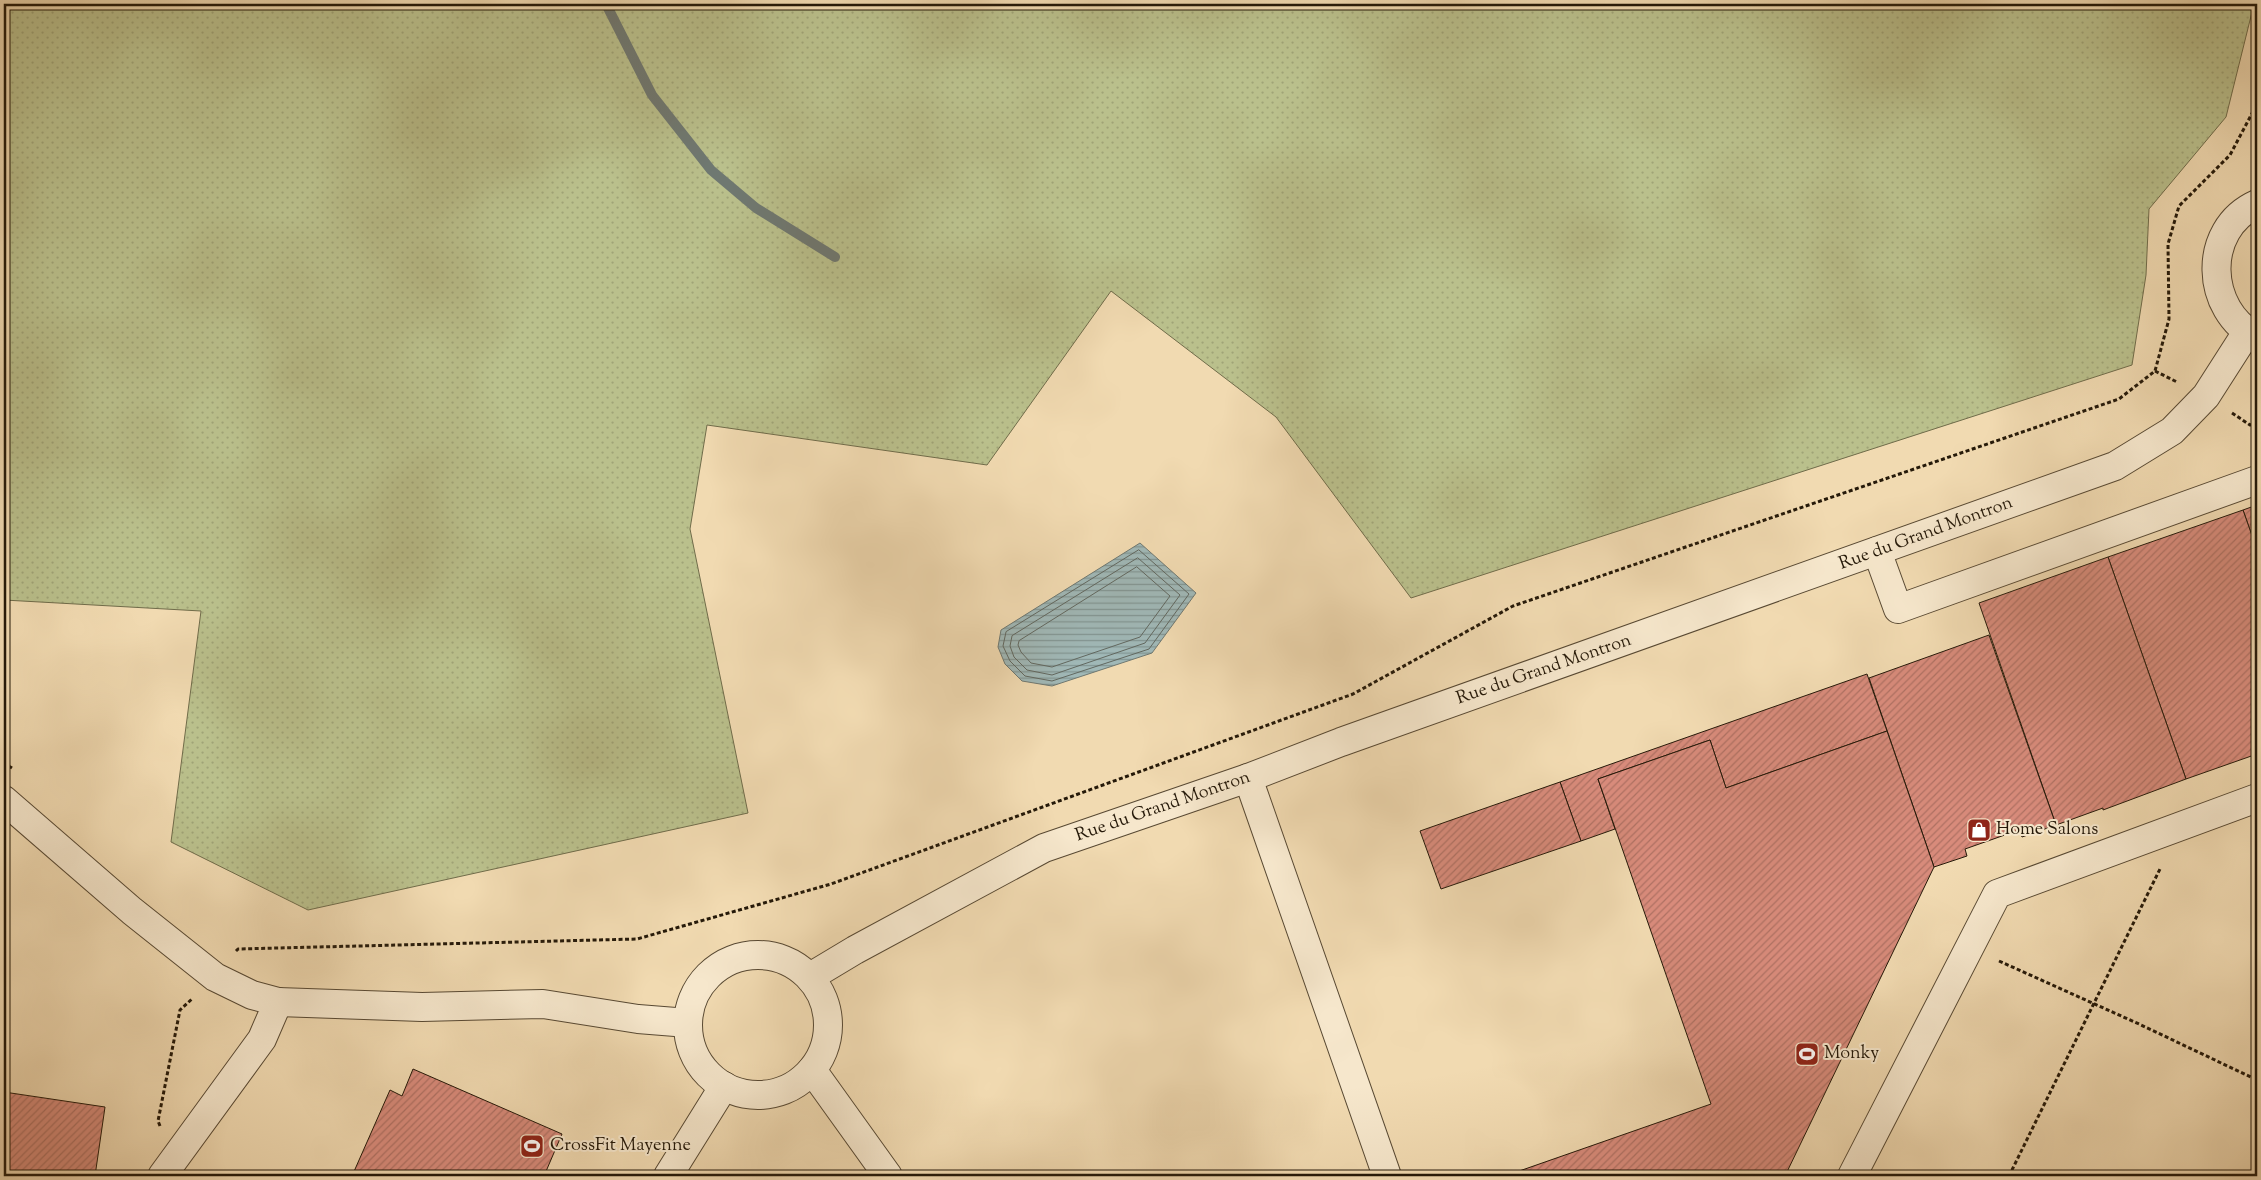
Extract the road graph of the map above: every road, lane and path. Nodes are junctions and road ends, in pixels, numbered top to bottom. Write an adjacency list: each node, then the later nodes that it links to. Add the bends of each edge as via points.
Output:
1 (2257, 104): 12 (path, via 2230,155 2179,206 2168,244 2169,319 2155,371 2120,399 1513,606 1353,694 831,884 637,939 238,949)
2 (2257, 204): 3 (street, via 2232,223 2220,245 2216,269 2219,293 2230,315)
3 (2252, 334): 5 (street, Rue du Grand Montron, via 2206,396 2172,431 2116,466)
4 (2257, 480): 5 (street, via 1898,609)
5 (1876, 552): 6 (street, Rue du Grand Montron)
6 (1248, 778): 11 (street, Rue du Grand Montron, via 1044,848); 22 (street)
7 (2257, 798): 9 (street)
8 (4, 800): 12 (street, via 132,911)
9 (2154, 836): 10 (street, via 1997,894); 14 (path, via 2163,863)
10 (1970, 948): 14 (path); 23 (street)
11 (810, 977): 15 (street, via 791,963 769,956 745,956 723,964 705,980 693,999); 16 (street, via 828,1013 828,1034 823,1053)
12 (208, 984): 13 (street); 19 (path, via 180,1010 158,1121)
13 (278, 1002): 15 (street, via 422,1007 543,1004 638,1019); 19 (street, via 262,1038)
14 (2093, 1004): 17 (path); 24 (path)
15 (688, 1023): 18 (street, via 690,1042 697,1059 709,1075)
16 (812, 1070): 18 (street, via 793,1086 771,1094 747,1094); 21 (street)
17 (2257, 1080)
18 (724, 1086): 20 (street)
19 (169, 1167)
20 (668, 1176)
21 (888, 1176)
22 (1386, 1176)
23 (1852, 1176)
24 (2010, 1176)

